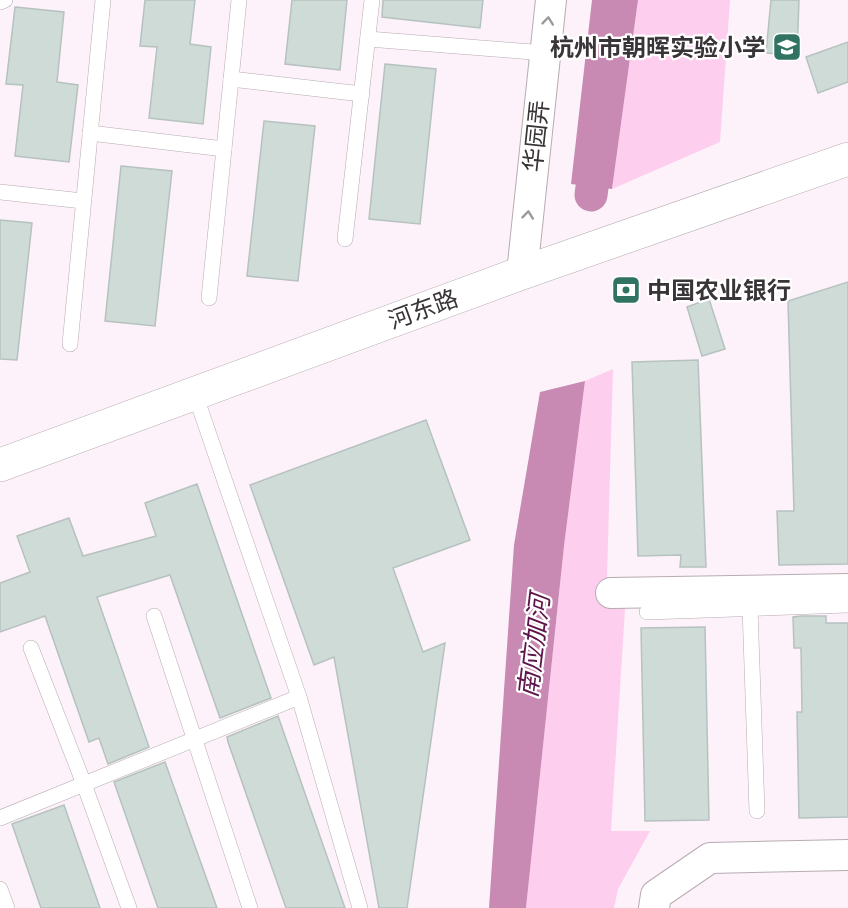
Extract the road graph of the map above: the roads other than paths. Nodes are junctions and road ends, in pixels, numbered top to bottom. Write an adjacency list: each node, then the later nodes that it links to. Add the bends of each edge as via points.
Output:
1 (5, 0): 6 (lane)
2 (103, 0): 11 (lane)
3 (239, 0): 9 (lane)
4 (372, 0): 7 (lane)
5 (551, 0): 8 (street, 华园弄, one-way to 5)
6 (0, 2)
7 (368, 39): 8 (lane); 10 (lane)
8 (545, 53): 17 (street, 华园弄, one-way to 8)
9 (231, 79): 10 (lane); 12 (lane)
10 (362, 93): 16 (lane)
11 (90, 134): 12 (lane); 15 (lane)
12 (224, 149): 18 (lane)
13 (848, 159): 17 (main road, 河东路)
14 (0, 192): 15 (lane)
15 (83, 201): 19 (lane)
16 (345, 239)
17 (522, 273): 20 (main road, 河东路)
18 (209, 298)
19 (70, 344)
20 (195, 393): 21 (main road, 河东路); 29 (lane)
21 (0, 465)
22 (848, 589): 23 (street)
23 (611, 593)
24 (848, 605): 25 (lane)
25 (750, 608): 26 (lane); 32 (lane)
26 (647, 612)
27 (154, 616): 30 (lane)
28 (31, 648): 31 (lane)
29 (299, 697): 30 (lane); 39 (lane)
30 (194, 740): 31 (lane); 38 (lane)
31 (84, 784): 33 (lane); 37 (lane)
32 (758, 811)
33 (0, 818)
34 (848, 855): 40 (street, via 710,858 656,895)
35 (0, 889): 36 (lane)
36 (7, 908)
37 (129, 908)
38 (250, 908)
39 (360, 908)
40 (654, 908)

